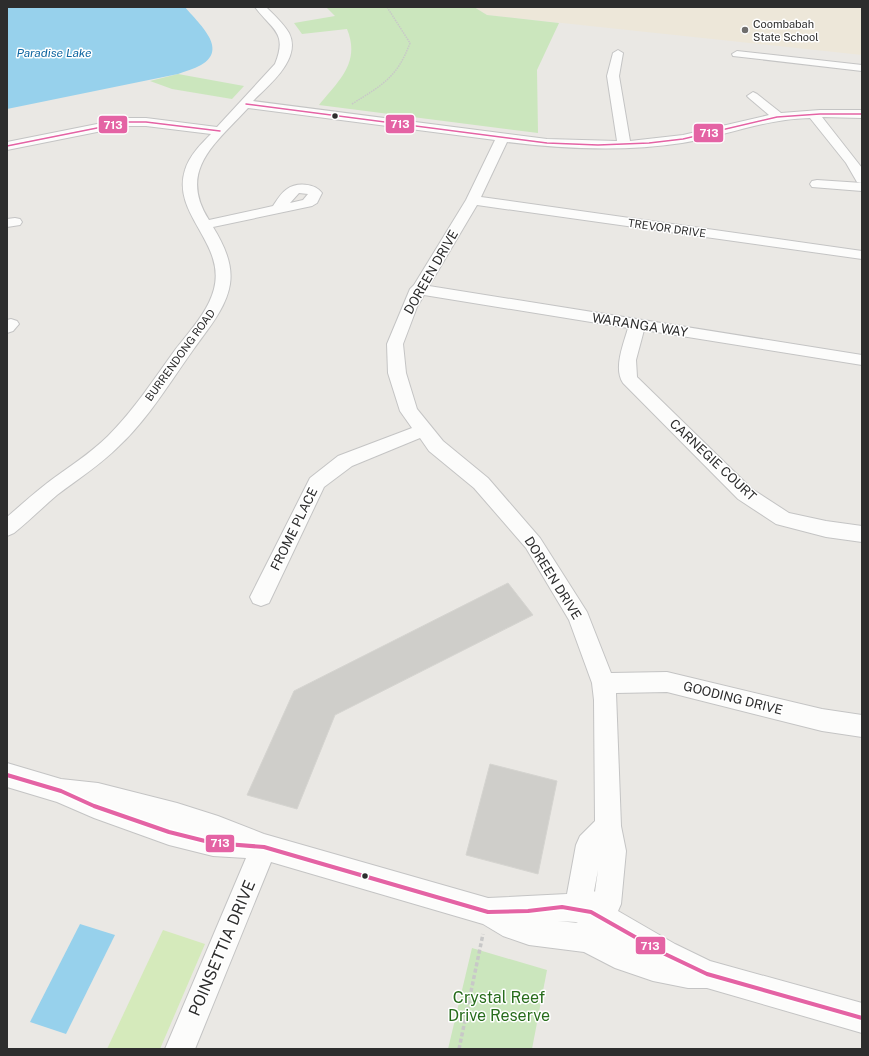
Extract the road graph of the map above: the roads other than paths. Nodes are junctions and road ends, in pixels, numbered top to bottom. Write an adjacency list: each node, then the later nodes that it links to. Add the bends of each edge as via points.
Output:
1 (260, 7): 6 (street, BURRENDONG ROAD, via 280,27 287,39 287,52 280,65)
2 (618, 53): 12 (street, via 613,76)
3 (737, 54): 4 (street)
4 (862, 68)
5 (753, 96): 9 (street)
6 (246, 104): 10 (street, BURRENDONG ROAD); 11 (street)
7 (862, 114): 8 (street)
8 (814, 115): 9 (street); 14 (street, via 852,162)
9 (779, 117): 12 (street, via 685,139)
10 (220, 132): 13 (street, via 146,122 127,122); 19 (street, BURRENDONG ROAD, via 194,162 188,179 190,196)
11 (503, 137): 12 (street, via 568,145); 17 (street, DOREEN DRIVE)
12 (624, 145)
13 (7, 146)
14 (862, 179)
15 (817, 184): 16 (street)
16 (862, 186)
17 (473, 200): 20 (street, TREVOR DRIVE); 21 (street, DOREEN DRIVE)
18 (279, 208): 19 (street)
19 (205, 226): 25 (street, BURRENDONG ROAD, via 218,248 223,269 221,291 207,319 134,419 114,441)
20 (862, 255)
21 (418, 289): 22 (street, WARANGA WAY); 24 (street, DOREEN DRIVE, via 395,344 397,374 409,411)
22 (637, 324): 23 (street, WARANGA WAY); 26 (street, CARNEGIE COURT, via 628,360 629,379 745,494 783,519)
23 (862, 360)
24 (424, 430): 27 (street, FROME PLACE, via 345,461 317,483); 28 (street, DOREEN DRIVE, via 436,446 481,483 533,543 580,618)
25 (7, 528)
26 (862, 534)
27 (261, 597)
28 (603, 683): 29 (street, GOODING DRIVE, via 667,682 822,720); 32 (street, DOREEN DRIVE, via 606,700 608,826 613,851 607,904)
29 (862, 726)
30 (7, 775): 31 (street, via 60,791 94,806 169,832 213,843)
31 (264, 847): 32 (street, via 488,912 529,931 549,934); 34 (street, POINSETTIA DRIVE)
32 (589, 925): 33 (street, via 625,958 688,974 707,974)
33 (862, 1018)
34 (180, 1049)

